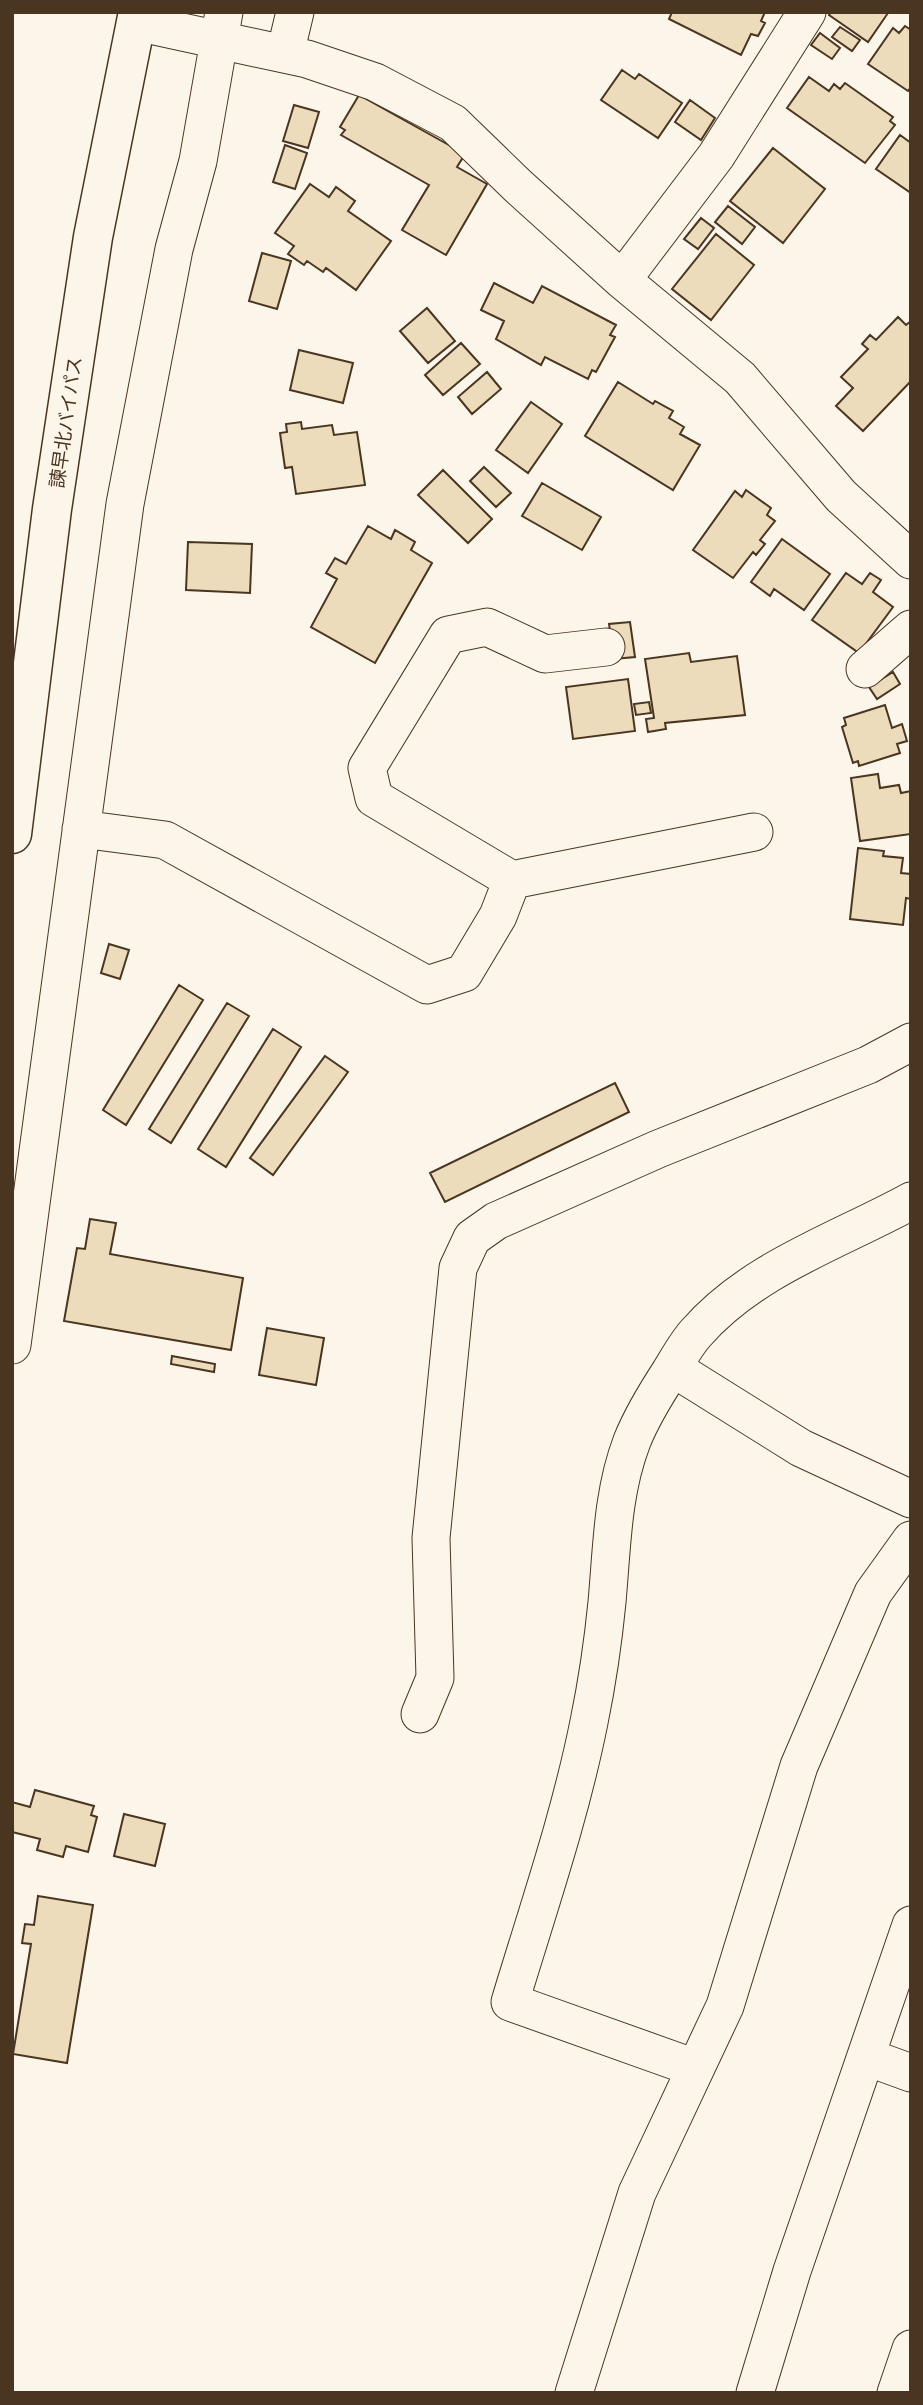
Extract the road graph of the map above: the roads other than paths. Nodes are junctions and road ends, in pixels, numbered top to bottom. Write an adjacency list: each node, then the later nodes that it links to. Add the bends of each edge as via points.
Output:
1 (295, 12): 5 (street)
2 (807, 12): 6 (street, via 716,156)
3 (137, 17): 4 (street); 13 (highway, 諫早北バイパス, via 91,251 52,509)
4 (221, 26): 5 (street); 11 (street, via 198,161 174,248 125,504)
5 (285, 54): 6 (street, via 375,82 453,122)
6 (622, 280): 7 (street, via 740,378 841,496)
7 (911, 560)
8 (911, 629): 10 (street)
9 (606, 647): 14 (street, via 545,654 487,627 448,635 368,768 374,798)
10 (865, 669)
11 (81, 829): 14 (street, via 165,841 427,985 464,973 498,916); 17 (street)
12 (754, 832): 14 (street)
13 (12, 834)
14 (512, 880)
15 (911, 1042): 21 (street, via 868,1065 658,1149 496,1221 472,1238 458,1268 431,1538 435,1678)
16 (911, 1201): 18 (street, via 764,1276 695,1334)
17 (12, 1345)
18 (673, 1368): 19 (street, via 800,1448); 24 (street, via 646,1410 620,1482 589,1724 510,2002)
19 (911, 1499)
20 (911, 1540): 24 (street, via 873,1593 799,1766 725,2006)
21 (420, 1714)
22 (911, 1925): 23 (street)
23 (867, 2057): 25 (street); 28 (street)
24 (695, 2068): 27 (street, via 638,2193)
25 (911, 2073)
26 (911, 2349): 29 (street)
27 (574, 2393)
28 (755, 2393)
29 (896, 2393)

